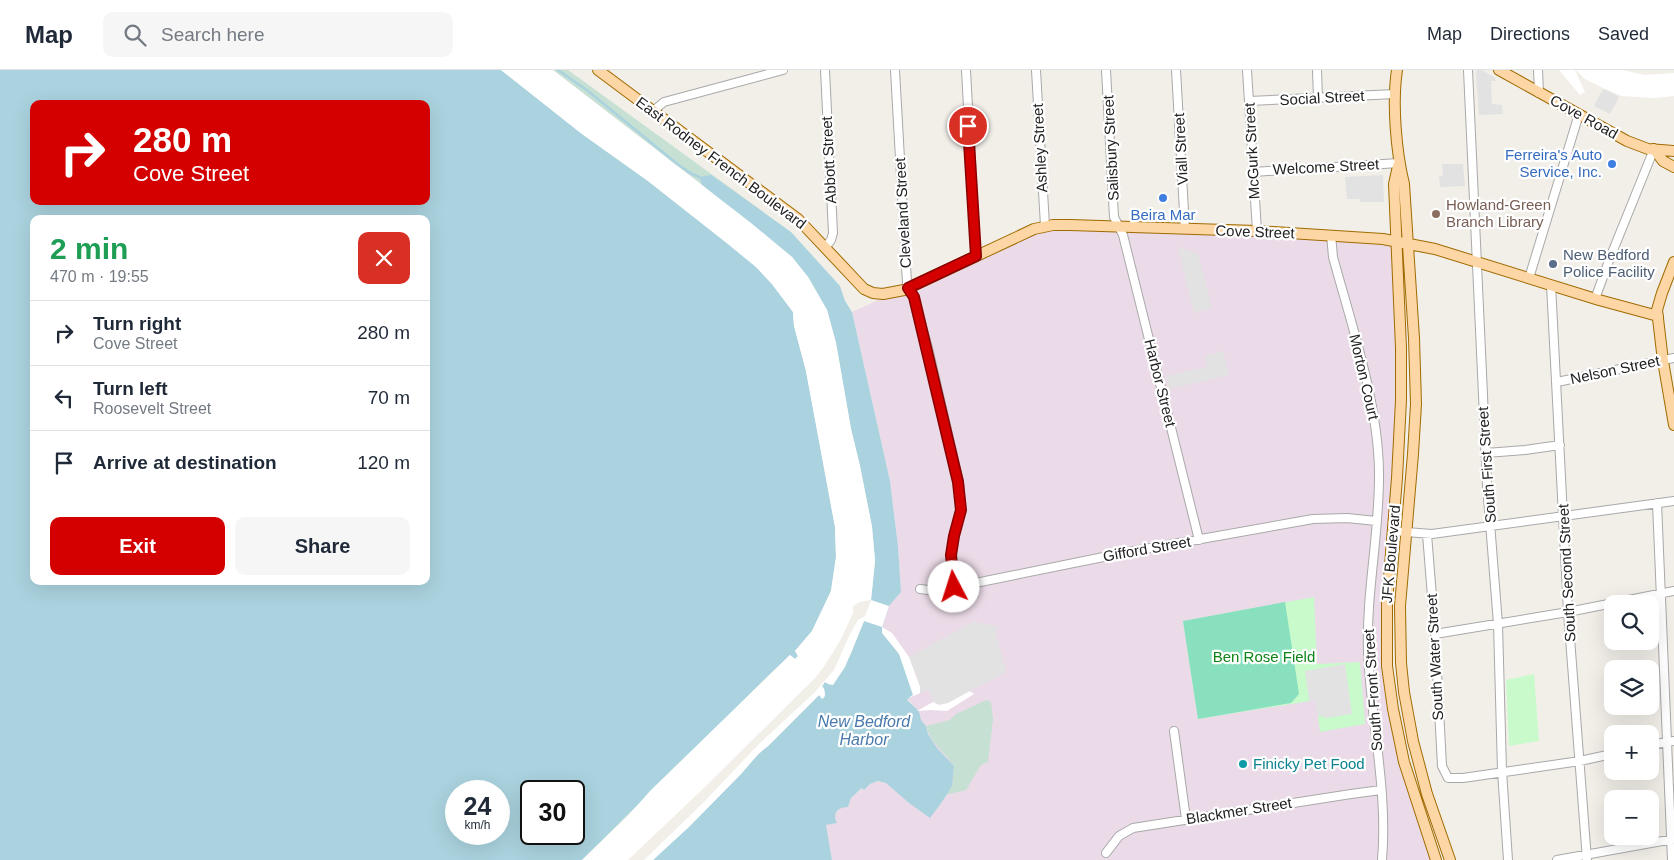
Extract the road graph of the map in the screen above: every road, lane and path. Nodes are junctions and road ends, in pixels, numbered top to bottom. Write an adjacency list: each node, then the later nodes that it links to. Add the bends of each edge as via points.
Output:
1 (598, 70): 20 (main road, East Rodney French Boulevard)
2 (783, 70): 20 (street, via 664,102)
3 (825, 70): 34 (street, Abbott Street, via 832,233)
4 (895, 70): 42 (street, Cleveland Street)
5 (966, 70): 35 (street)
6 (1036, 70): 27 (street, Ashley Street)
7 (1106, 70): 28 (street, Salisbury Street, via 1114,217)
8 (1176, 70): 29 (street, Viall Street)
9 (1248, 70): 19 (street, McGurk Street)
10 (1317, 70): 18 (street)
11 (1390, 70): 16 (main road)
12 (1397, 70): 16 (main road)
13 (1468, 70): 36 (street, South First Street)
14 (1498, 70): 17 (main road, Cove Road)
15 (1538, 70): 17 (street)
16 (1394, 90): 18 (street, Social Street); 24 (main road)
17 (1539, 93): 21 (main road, Cove Road)
18 (1318, 98): 19 (street, Social Street)
19 (1249, 102): 26 (street, McGurk Street)
20 (653, 111): 34 (main road, East Rodney French Boulevard, via 798,219)
21 (1579, 114): 22 (main road, Cove Road, via 1627,142); 38 (street)
22 (1654, 150): 23 (main road, Cove Road); 25 (main road, via 1663,161); 43 (street)
23 (1674, 151)
24 (1399, 163): 26 (street, Welcome Street); 32 (main road, JFK Boulevard, via 1394,184); 33 (main road, JFK Boulevard, via 1404,184)
25 (1674, 167)
26 (1253, 172): 30 (street, McGurk Street)
27 (1045, 226): 28 (main road, Cove Street); 35 (main road, Cove Street, via 1022,233)
28 (1118, 226): 29 (main road, Cove Street); 58 (street, Harbor Street, via 1152,347)
29 (1185, 229): 30 (main road, Cove Street)
30 (1257, 231): 31 (main road, Cove Street)
31 (1331, 235): 32 (main road, Cove Street); 53 (street, Morton Court, via 1333,257 1375,424 1379,471)
32 (1397, 241): 33 (main road, Cove Street); 55 (main road, JFK Boulevard, via 1402,400)
33 (1408, 243): 36 (main road, Cove Street); 56 (main road, JFK Boulevard, via 1416,387)
34 (825, 248): 39 (main road, East Rodney French Boulevard)
35 (976, 256): 42 (main road, Cove Street)
36 (1477, 262): 38 (main road, Cove Street); 49 (street, South First Street)
37 (1674, 262): 41 (main road)
38 (1529, 278): 40 (main road, Cove Street)
39 (859, 284): 42 (main road, Cove Street, via 880,294)
40 (1551, 285): 43 (main road, Cove Street); 46 (street, South Second Street)
41 (1668, 287): 44 (main road, via 1658,307)
42 (908, 288): 59 (street, Cleveland Street, via 914,297 926,339 958,482 961,510 951,555)
43 (1595, 299): 44 (main road, Cove Street)
44 (1658, 316): 45 (main road)
45 (1669, 359): 46 (street, Nelson Street); 47 (main road)
46 (1557, 382): 48 (street, South Second Street)
47 (1674, 425)
48 (1560, 444): 49 (street); 52 (street, South Second Street)
49 (1486, 453): 54 (street, South First Street)
50 (1674, 500): 51 (street)
51 (1657, 503): 52 (street); 62 (street)
52 (1564, 516): 54 (street); 63 (street, South Second Street)
53 (1376, 521): 58 (street, Gifford Street, via 1313,519); 71 (street, South Front Street, via 1368,650)
54 (1491, 526): 57 (street); 64 (street, South First Street)
55 (1393, 531): 56 (street); 77 (main road, JFK Boulevard, via 1386,620 1390,694 1406,768)
56 (1407, 532): 57 (street); 78 (main road, JFK Boulevard, via 1399,620 1404,692 1419,767)
57 (1428, 534): 65 (street, South Water Street)
58 (1199, 540): 59 (street, Gifford Street)
59 (954, 587): 60 (street, Gifford Street, via 936,591)
60 (920, 589)
61 (1674, 591): 62 (street)
62 (1661, 594): 63 (street); 67 (street)
63 (1568, 612): 64 (street); 69 (street, South Second Street)
64 (1498, 624): 65 (street); 70 (street, South First Street)
65 (1435, 634): 70 (street, South Water Street, via 1442,766 1448,778)
66 (1174, 731): 72 (street)
67 (1670, 741): 73 (street)
68 (1604, 756): 69 (street)
69 (1580, 761): 70 (street); 75 (street, South Second Street)
70 (1502, 771): 79 (street, South First Street)
71 (1381, 790): 72 (street, Blackmer Street); 76 (street, South Front Street)
72 (1186, 820): 74 (street, Blackmer Street, via 1133,828 1119,836)
73 (1672, 839): 75 (street); 81 (street)
74 (1106, 853)
75 (1587, 857): 80 (street)
76 (1382, 860)
77 (1436, 860)
78 (1450, 860)
79 (1508, 860)
80 (1557, 860)
81 (1672, 860)

